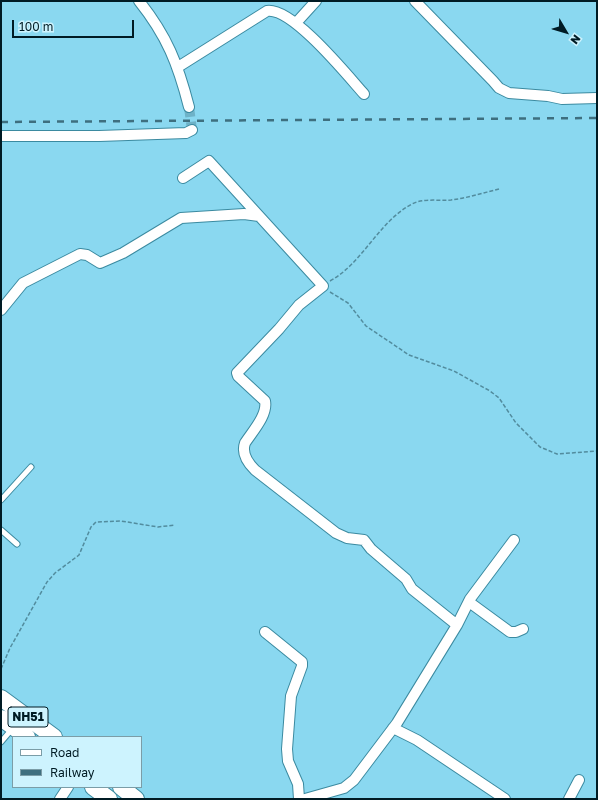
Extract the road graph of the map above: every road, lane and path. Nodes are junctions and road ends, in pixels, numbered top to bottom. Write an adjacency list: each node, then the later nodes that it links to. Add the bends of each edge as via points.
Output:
1 (139, 1): 5 (street, via 157,24)
2 (316, 1): 4 (street)
3 (415, 1): 7 (street, via 504,91 562,99)
4 (296, 23): 5 (street, via 281,13 267,11); 6 (street)
5 (178, 67): 8 (street)
6 (364, 94)
7 (597, 98)
8 (189, 107)
9 (192, 130): 10 (street, via 186,133 99,136)
10 (1, 136)
11 (183, 178): 13 (street, via 209,161)
12 (499, 189): 14 (path, via 465,198 411,204 392,219 342,273)
13 (260, 216): 14 (street); 15 (street, via 244,214 181,218 123,253 100,263 80,254 23,283)
14 (323, 286): 16 (path, via 348,303 366,326 409,355 454,371 490,391 499,398 516,423 540,447 557,454); 24 (street, via 299,305 237,373 266,405 245,443 246,459 255,470 336,533 347,538 364,540 406,579 412,589)
15 (1, 310)
16 (597, 451)
17 (31, 467): 18 (lane)
18 (1, 500)
19 (175, 526): 27 (path, via 158,527 121,521 100,521 93,525 80,555 47,582)
20 (1, 530): 22 (lane)
21 (514, 540): 23 (street, via 489,571)
22 (17, 544)
23 (469, 602): 24 (street); 25 (street, via 510,632)
24 (457, 625): 30 (street)
25 (523, 629)
26 (265, 632): 41 (street, via 302,662 291,696 287,750 288,761 296,778)
27 (1, 669)
28 (1, 698): 32 (highway, NH51)
29 (7, 723): 31 (highway, NH51); 33 (lane)
30 (393, 728): 42 (street, via 351,783 339,790); 43 (street, via 417,740)
31 (26, 736)
32 (53, 736)
33 (1, 742)
34 (579, 780): 44 (street)
35 (67, 788): 38 (street)
36 (94, 788): 39 (highway)
37 (122, 788): 40 (highway)
38 (60, 799)
39 (109, 799)
40 (136, 799)
41 (299, 799)
42 (305, 799)
43 (505, 799)
44 (568, 799)

